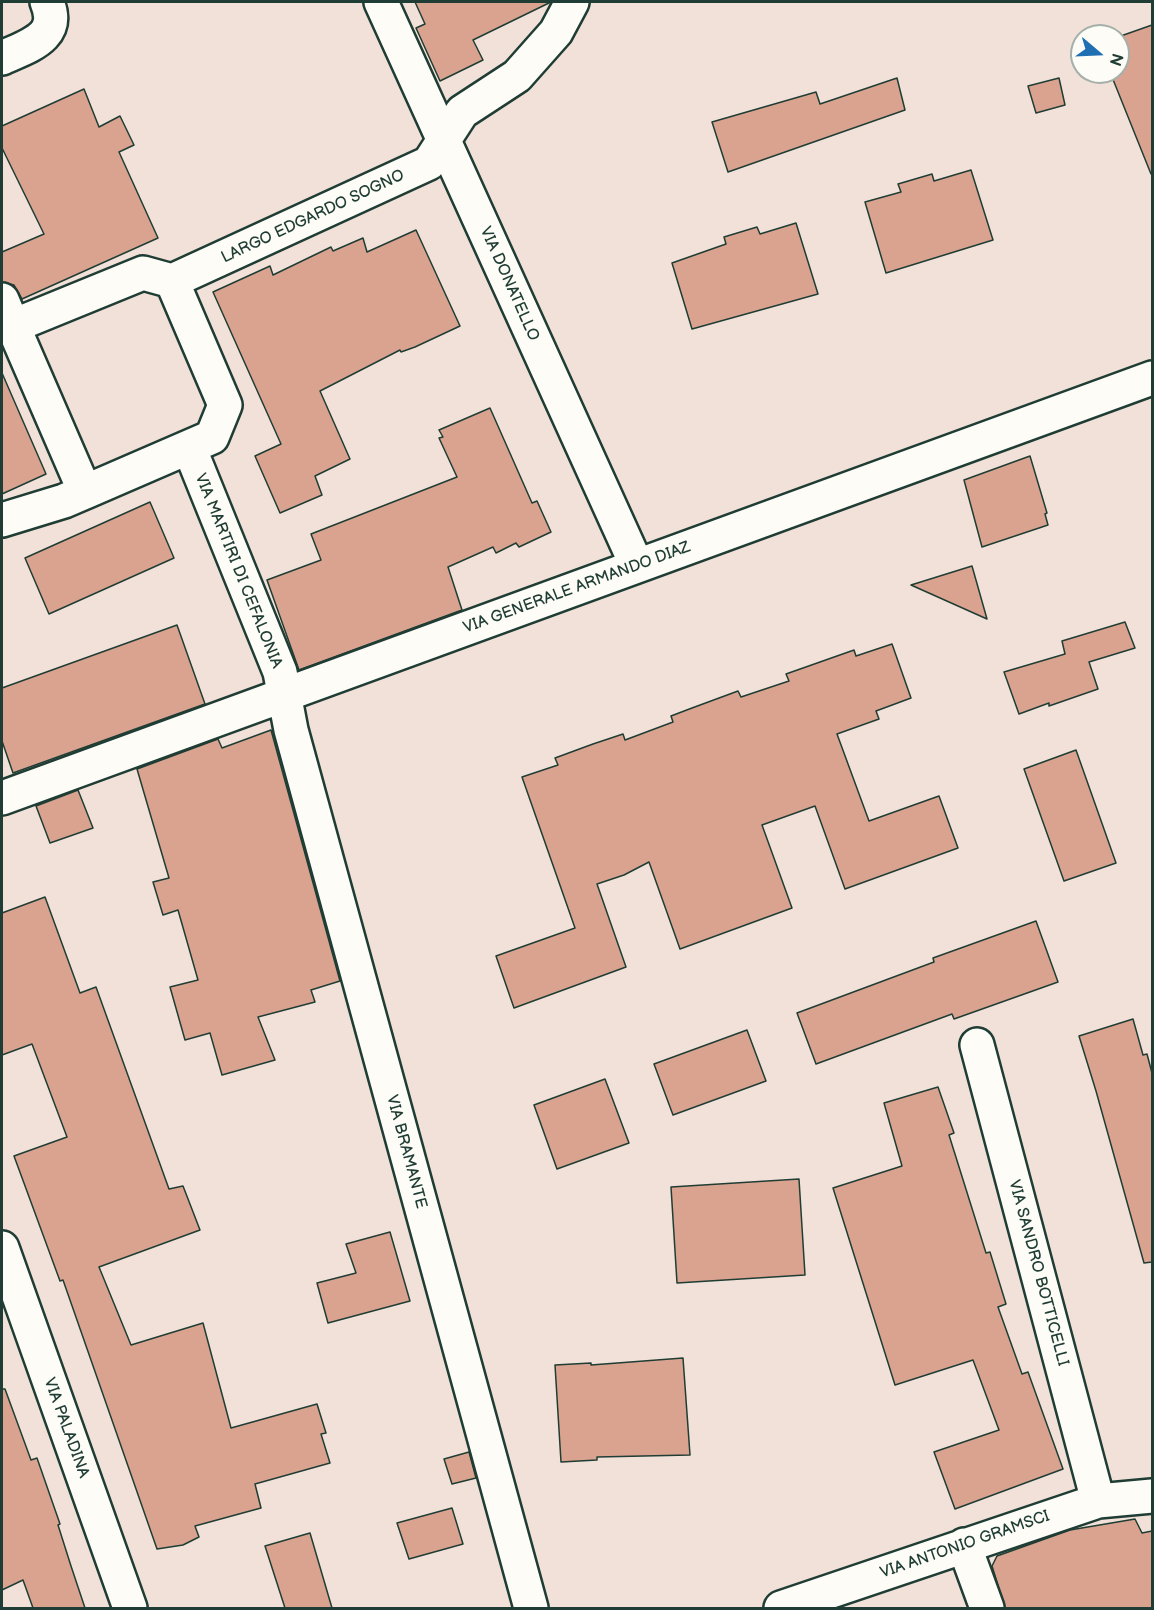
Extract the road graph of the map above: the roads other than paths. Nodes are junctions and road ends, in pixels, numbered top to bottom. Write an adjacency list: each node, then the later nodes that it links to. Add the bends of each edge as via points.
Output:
1 (47, 2): 4 (street, via 51,24 46,34)
2 (381, 2): 5 (street, VIA DONATELLO)
3 (572, 2): 5 (street, LARGO EDGARDO SOGNO, via 556,32 517,76 462,112)
4 (2, 58)
5 (444, 141): 6 (street, LARGO EDGARDO SOGNO, via 429,163); 12 (street, VIA DONATELLO)
6 (172, 281): 7 (street, via 143,273); 9 (street, via 225,405 212,437)
7 (7, 313): 10 (street)
8 (1152, 378): 12 (street, VIA GENERALE ARMANDO DIAZ)
9 (189, 447): 10 (street); 13 (street, VIA MARTIRI DI CEFALONIA, via 280,672)
10 (85, 492): 11 (street)
11 (2, 520)
12 (637, 566): 13 (street, VIA GENERALE ARMANDO DIAZ)
13 (284, 695): 14 (street, VIA GENERALE ARMANDO DIAZ); 21 (street, VIA BRAMANTE)
14 (2, 798)
15 (977, 1045): 18 (street, VIA SANDRO BOTTICELLI)
16 (2, 1248): 20 (street, VIA PALADINA)
17 (1152, 1496): 18 (street, VIA ANTONIO GRAMSCI)
18 (1098, 1501): 19 (street, VIA ANTONIO GRAMSCI)
19 (964, 1545): 22 (street, VIA ANTONIO GRAMSCI); 23 (street)
20 (130, 1608)
21 (531, 1608)
22 (781, 1608)
23 (987, 1608)

